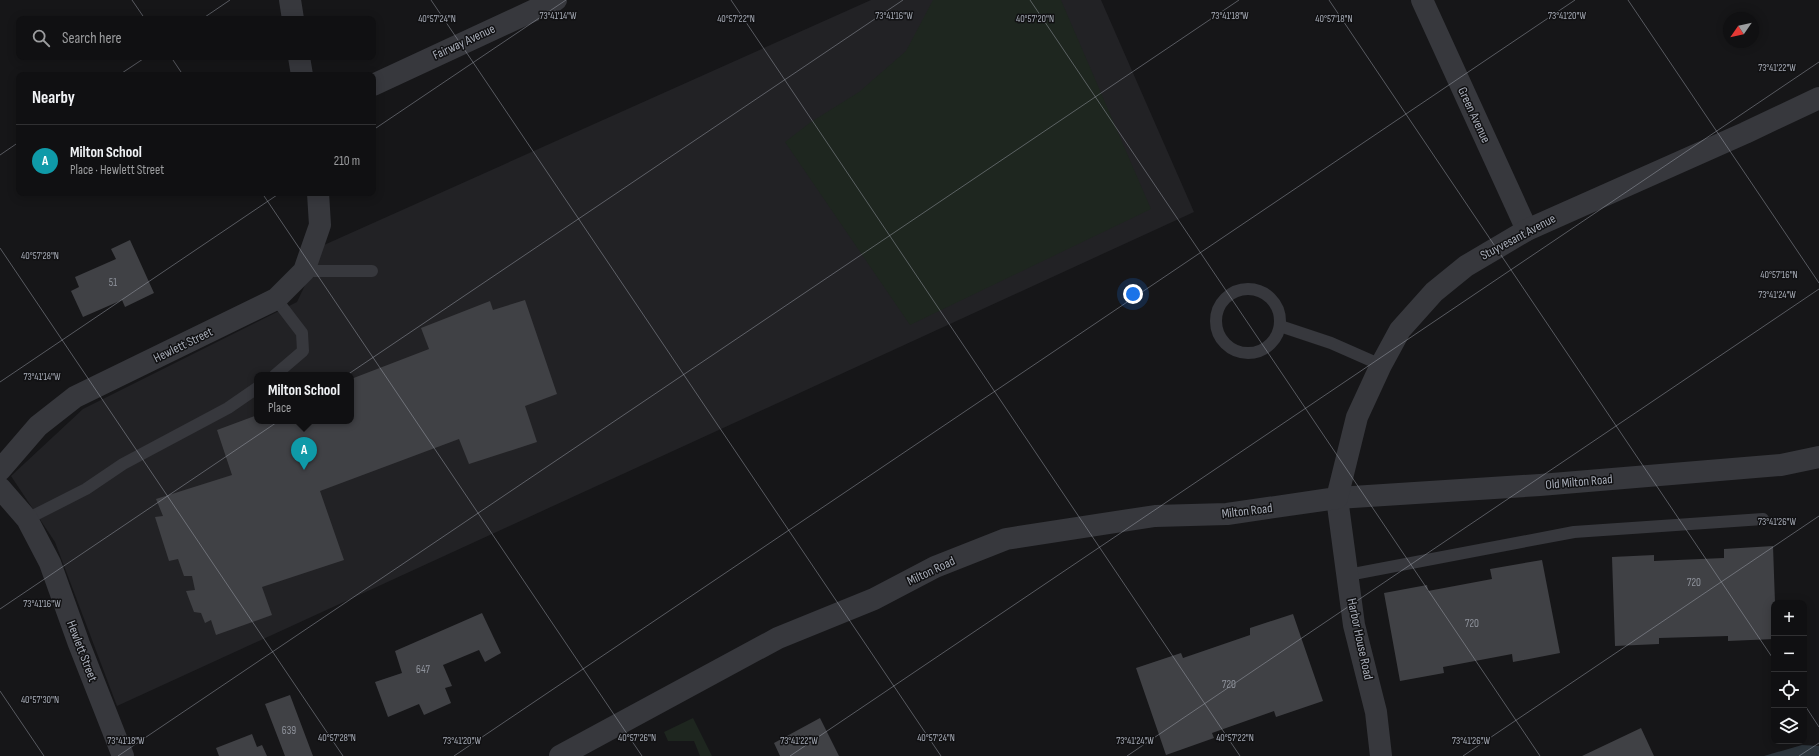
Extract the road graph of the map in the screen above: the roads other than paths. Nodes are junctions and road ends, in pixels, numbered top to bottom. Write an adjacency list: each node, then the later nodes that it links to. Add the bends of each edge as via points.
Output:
1 (290, 0): 4 (street)
2 (556, 0): 7 (street, Fairway Avenue)
3 (1422, 0): 10 (street, Green Avenue)
4 (293, 16)
5 (300, 60): 6 (street)
6 (302, 72)
7 (376, 84)
8 (1819, 98): 10 (street, Stuyvesant Avenue)
9 (318, 196): 11 (street, Hewlett Street, via 320,224)
10 (1527, 230): 15 (street, Stuyvesant Avenue, via 1466,266 1434,292 1400,330)
11 (304, 271): 12 (lane); 13 (street, Hewlett Street)
12 (372, 271)
13 (276, 299): 16 (lane, via 302,333 303,351); 19 (street, Hewlett Street, via 75,397 38,426)
14 (1280, 326): 14 (lane, via 1269,345 1250,353 1239,352 1221,339 1216,319 1218,309 1231,293 1252,288 1261,291 1273,301 1280,315); 15 (lane, via 1331,343)
15 (1381, 365): 21 (street, Stuyvesant Avenue, via 1357,417)
16 (278, 372)
17 (254, 390): 22 (lane, via 228,408 122,464 86,489)
18 (1819, 457): 21 (street, Old Milton Road, via 1781,465 1540,485)
19 (0, 470)
20 (0, 488): 22 (street, Hewlett Street)
21 (1337, 498): 24 (street, Harbor House Road); 26 (street, Milton Road, via 1227,514 1155,516 1006,539 935,567 874,599 778,638)
22 (27, 519): 25 (street, Hewlett Street, via 50,563)
23 (1763, 519): 24 (lane, via 1574,532)
24 (1348, 575): 27 (street, Harbor House Road, via 1354,625 1376,712)
25 (123, 756)
26 (560, 756)
27 (1381, 756)

